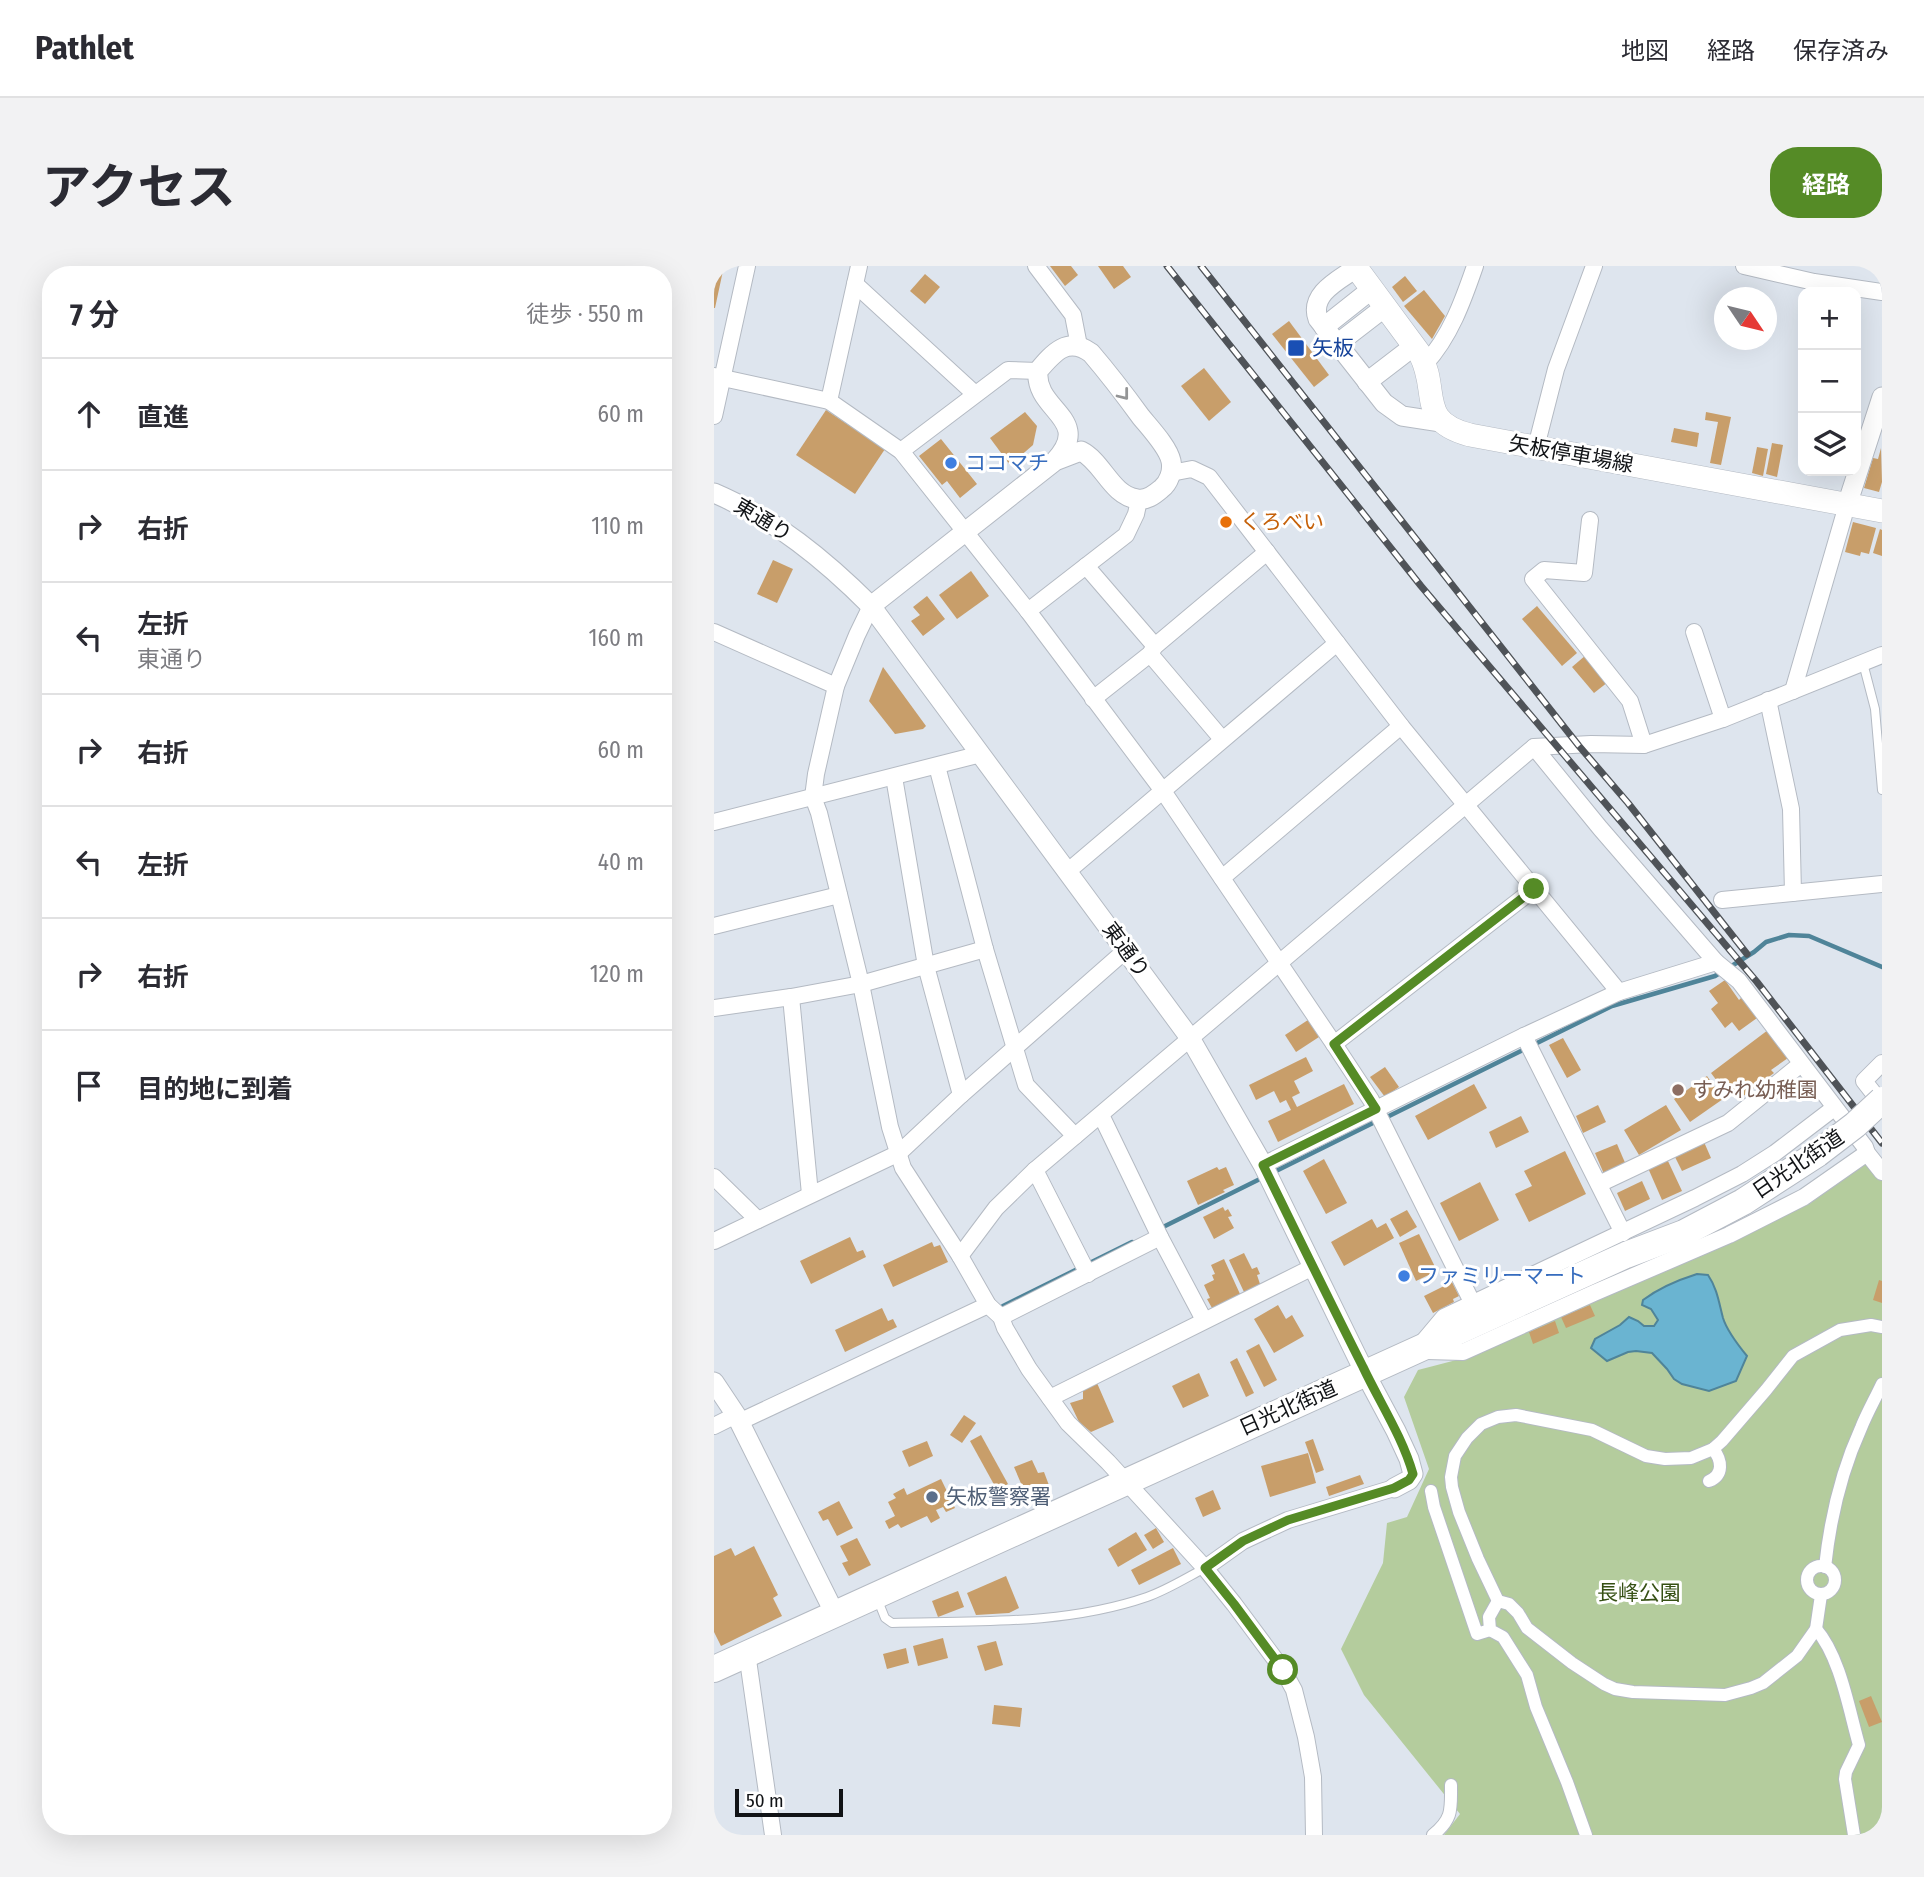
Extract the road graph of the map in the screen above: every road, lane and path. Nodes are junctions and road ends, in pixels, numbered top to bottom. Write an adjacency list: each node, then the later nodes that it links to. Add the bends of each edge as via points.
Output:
1 (747, 266): 14 (street)
2 (859, 266): 7 (street)
3 (1036, 266): 11 (street, via 1073,315)
4 (1475, 266): 12 (street, via 1438,350)
5 (1594, 266): 21 (street, via 1556,369)
6 (1744, 266): 9 (street)
7 (855, 284): 16 (street); 18 (street)
8 (1368, 284): 10 (street); 10 (street, via 1325,291 1319,298 1315,311); 12 (main road)
9 (1882, 292)
10 (1328, 331): 15 (street)
11 (1079, 346): 13 (street, via 1058,350); 24 (street, one-way to 24, via 1097,359 1160,441 1171,459)
12 (1420, 355): 15 (street); 20 (main road)
13 (1038, 370): 16 (street, via 1009,369); 23 (street, via 1040,386 1070,434)
14 (718, 377): 18 (street); 19 (street)
15 (1367, 382): 20 (street, via 1402,416)
16 (975, 394): 22 (street)
17 (1882, 397): 27 (street)
18 (829, 401): 22 (street)
19 (714, 416)
20 (1440, 422): 21 (main road, 矢板停車場線, via 1470,435)
21 (1536, 447): 27 (main road, 矢板停車場線)
22 (901, 451): 30 (street)
23 (1055, 461): 26 (street, via 1081,451 1125,495); 30 (street)
24 (1171, 473): 26 (street, via 1166,486); 31 (street, via 1192,469 1209,477)
25 (714, 493): 33 (street, 東通り, via 794,538)
26 (1139, 500): 32 (street, via 1126,535)
27 (1847, 505): 28 (main road, 矢板停車場線); 42 (street)
28 (1882, 511)
29 (1590, 520): 48 (street, via 1584,573 1544,570 1533,579 1630,701)
30 (965, 533): 33 (street); 34 (street)
31 (1267, 552): 37 (street); 38 (street)
32 (1086, 566): 34 (street); 38 (street)
33 (871, 606): 41 (street); 50 (street, 東通り)
34 (1027, 611): 43 (street)
35 (714, 632): 41 (street)
36 (1694, 632): 45 (street)
37 (1337, 643): 46 (street); 47 (street)
38 (1152, 650): 43 (street); 47 (street)
39 (1882, 655): 40 (street)
40 (1863, 663): 42 (street); 54 (lane, via 1875,709)
41 (836, 686): 55 (street)
42 (1793, 691): 44 (street)
43 (1093, 699): 53 (street)
44 (1768, 701): 45 (street); 62 (street, via 1791,809)
45 (1724, 719): 48 (street)
46 (1401, 726): 56 (street); 59 (street)
47 (1222, 739): 53 (street)
48 (1644, 745): 49 (street)
49 (1534, 747): 56 (street); 68 (street)
50 (981, 754): 51 (street); 58 (street, 東通り)
51 (937, 766): 52 (street); 66 (street)
52 (894, 777): 55 (street); 70 (street)
53 (1163, 790): 58 (street); 59 (street)
54 (1882, 790)
55 (813, 797): 57 (street); 63 (street)
56 (1465, 805): 61 (street); 69 (street)
57 (714, 822)
58 (1067, 872): 67 (street, 東通り)
59 (1222, 877): 69 (street)
60 (1882, 884): 62 (street)
61 (1534, 889): 72 (street); 77 (street)
62 (1793, 893): 64 (street)
63 (839, 895): 65 (street); 71 (street)
64 (1722, 900)
65 (714, 926)
66 (985, 949): 70 (street); 78 (street)
67 (1126, 950): 76 (street, 東通り); 78 (street)
68 (1716, 962): 72 (street); 80 (street, via 1739,981)
69 (1279, 964): 76 (street); 77 (street)
70 (926, 966): 71 (street); 81 (street)
71 (861, 984): 73 (street); 87 (street)
72 (1619, 992): 75 (street)
73 (792, 997): 74 (street); 94 (street)
74 (714, 1009)
75 (1524, 1036): 84 (street); 93 (street)
76 (1190, 1038): 85 (street); 89 (street, 東通り)
77 (1334, 1044): 84 (street)
78 (1015, 1049): 81 (street); 86 (street, via 1026,1084)
79 (1882, 1063): 82 (street, via 1864,1081)
80 (1801, 1064): 83 (street); 93 (street, via 1728,1123)
81 (961, 1095): 87 (street)
82 (1882, 1102): 107 (highway, 日光北街道, bridge, via 1817,1154 1743,1202 1684,1233)
83 (1834, 1108): 88 (street); 96 (street, via 1742,1174)
84 (1376, 1109): 89 (street); 102 (street)
85 (1101, 1115): 86 (street); 97 (street)
86 (1075, 1136): 90 (street)
87 (899, 1153): 94 (street); 99 (street, via 903,1168)
88 (1867, 1153): 91 (street); 107 (street, via 1804,1197 1729,1235 1463,1352)
89 (1263, 1165): 100 (street, 東通り)
90 (1035, 1170): 99 (street, via 996,1208); 101 (street)
91 (1882, 1172)
92 (714, 1177): 95 (street)
93 (1599, 1184): 96 (street)
94 (810, 1194): 95 (street)
95 (758, 1220): 98 (street)
96 (1623, 1233): 102 (street)
97 (1160, 1237): 101 (street); 105 (street)
98 (714, 1241)
99 (960, 1256): 103 (street)
100 (1313, 1267): 105 (street); 108 (street, 東通り)
101 (1088, 1274): 104 (street)
102 (1473, 1304): 107 (street, via 1444,1317)
103 (988, 1305): 104 (street); 112 (street)
104 (1001, 1317): 111 (street)
105 (1205, 1320): 111 (street)
106 (1882, 1326): 114 (street, via 1840,1330 1793,1356)
107 (1416, 1350): 108 (highway, 日光北街道)
108 (1365, 1373): 115 (highway, 日光北街道); 117 (street, 東通り, via 1413,1474)
109 (714, 1382): 112 (street)
110 (1882, 1384): 119 (street, via 1843,1478)
111 (1050, 1398): 115 (street)
112 (738, 1418): 113 (street); 124 (street)
113 (714, 1426)
114 (1713, 1449): 116 (street, via 1721,1465 1719,1474); 123 (street, via 1691,1458 1665,1459 1646,1456 1592,1430 1554,1421 1516,1415 1481,1424 1455,1457 1452,1487)
115 (1125, 1481): 120 (street); 122 (highway, 日光北街道)
116 (1709, 1481)
117 (1394, 1488): 120 (street, via 1288,1520 1243,1541)
118 (1431, 1491): 126 (street, via 1476,1634)
119 (1825, 1567): 121 (street, via 1832,1572 1834,1584); 121 (street, via 1811,1571 1806,1583)
120 (1205, 1568): 122 (lane, via 1150,1596 1039,1618 892,1623); 131 (street, via 1294,1690 1312,1777)
121 (1821, 1595): 125 (street)
122 (875, 1596): 124 (highway, 日光北街道)
123 (1499, 1601): 125 (street, via 1514,1608 1527,1628 1572,1663 1604,1684 1633,1692 1725,1695 1751,1688 1797,1656); 126 (street, via 1489,1617)
124 (835, 1614): 127 (highway, 日光北街道)
125 (1816, 1629): 134 (street, via 1832,1653 1859,1745 1845,1779)
126 (1490, 1630): 133 (street, via 1503,1637 1527,1675)
127 (747, 1653): 128 (highway, 日光北街道); 130 (street)
128 (716, 1662)
129 (1451, 1785): 132 (street, via 1452,1812 1445,1826)
130 (772, 1835)
131 (1314, 1835)
132 (1433, 1835)
133 (1586, 1835)
134 (1854, 1835)

